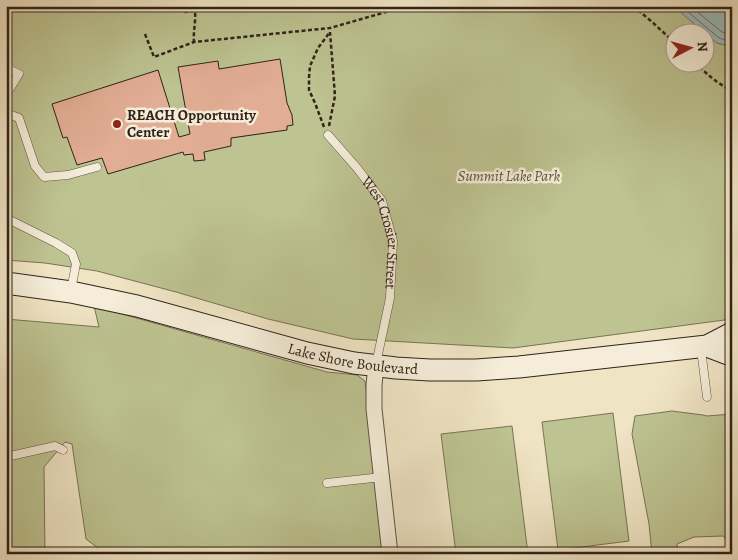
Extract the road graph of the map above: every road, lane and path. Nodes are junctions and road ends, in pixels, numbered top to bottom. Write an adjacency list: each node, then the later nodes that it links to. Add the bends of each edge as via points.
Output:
1 (181, 6): 7 (path, via 185,12 195,11)
2 (407, 6): 4 (path)
3 (633, 6): 6 (path)
4 (330, 30): 7 (path); 13 (path, via 335,96); 13 (path, via 318,48 309,77 309,90)
5 (145, 34): 7 (path, via 154,57)
6 (666, 34)
7 (194, 42)
8 (6, 68): 11 (lane, via 18,74)
9 (704, 72): 10 (path)
10 (732, 90)
11 (6, 95)
12 (6, 113): 14 (lane, via 20,118 35,166 44,177)
13 (328, 135): 21 (lane, West Crosier Street, via 382,201 393,241 390,298)
14 (97, 167)
15 (6, 218): 17 (lane, via 72,253 76,264)
16 (6, 283): 17 (main road, Lake Shore Boulevard)
17 (71, 292): 21 (main road, Lake Shore Boulevard, via 138,306 307,353)
18 (732, 333): 19 (main road, Lake Shore Boulevard)
19 (704, 346): 20 (main road, Lake Shore Boulevard); 21 (main road, Lake Shore Boulevard, via 476,370); 22 (lane)
20 (732, 353)
21 (376, 366): 25 (street, West Crosier Street, via 374,409)
22 (707, 397)
23 (63, 450): 24 (lane, via 55,446)
24 (6, 457)
25 (382, 477): 26 (lane); 27 (street, West Crosier Street)
26 (327, 483)
27 (390, 554)

